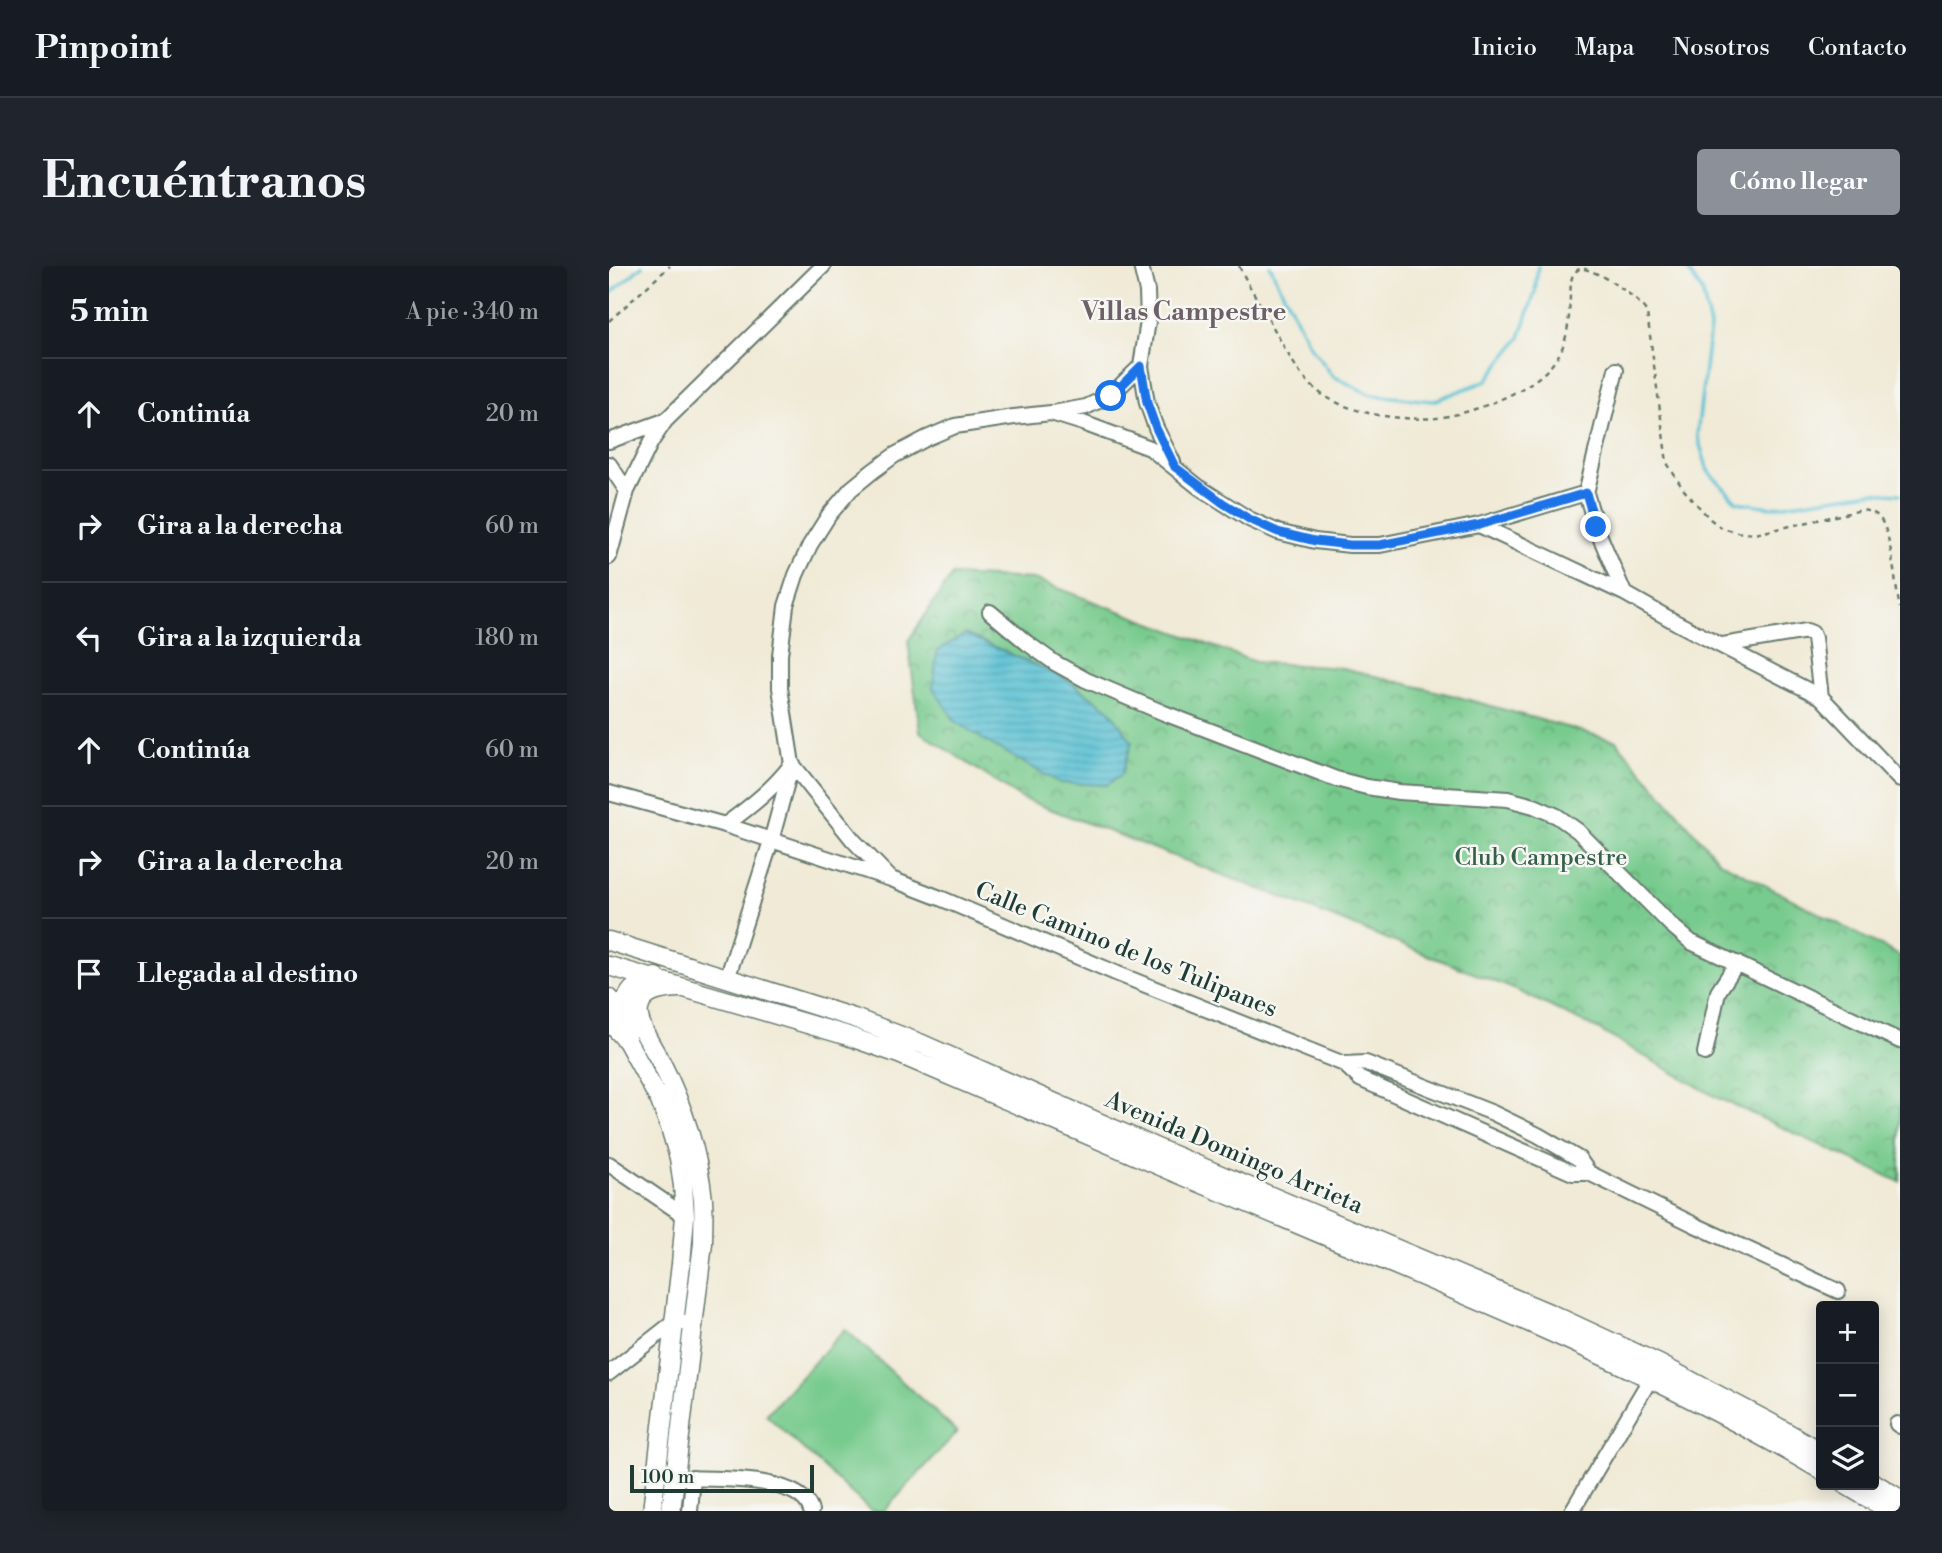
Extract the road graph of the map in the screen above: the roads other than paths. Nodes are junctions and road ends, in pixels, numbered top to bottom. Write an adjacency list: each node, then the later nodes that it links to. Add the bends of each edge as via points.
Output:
1 (823, 266): 6 (street)
2 (1142, 266): 3 (street, via 1148,321)
3 (1141, 366): 5 (street, via 1111,396 1086,407); 9 (street, via 1147,403)
4 (1616, 370): 11 (street)
5 (1051, 413): 9 (street, Calle Camino de los Tulipanes, via 1150,448); 18 (street, Calle Camino de los Tulipanes, via 955,426 927,438 873,471 829,515 810,545 786,606 780,688)
6 (665, 421): 7 (street); 10 (street)
7 (609, 440)
8 (609, 464): 10 (street)
9 (1175, 467): 12 (street, Calle Camino de los Tulipanes, via 1249,519 1315,541 1380,545)
10 (628, 491): 13 (street)
11 (1586, 493): 12 (street, Calle Camino de los Tulipanes); 14 (street)
12 (1479, 525): 14 (street)
13 (609, 557)
14 (1624, 593): 16 (street)
15 (989, 612): 25 (street, via 1055,663 1086,680 1336,779 1399,792 1508,799 1557,816 1691,942)
16 (1723, 645): 17 (street); 17 (street, via 1812,633)
17 (1821, 697): 19 (street)
18 (792, 764): 21 (street, via 778,783); 22 (street, Calle Camino de los Tulipanes); 23 (street, Calle Camino de los Tulipanes)
19 (1900, 780)
20 (609, 793): 21 (street, Calle Camino de los Tulipanes)
21 (725, 825): 22 (street, Calle Camino de los Tulipanes)
22 (771, 841): 23 (street, Calle Camino de los Tulipanes); 29 (street, Calle Camino de los Tulipanes)
23 (891, 879): 37 (street, Calle Camino de los Tulipanes)
24 (609, 941): 27 (main road, Avenida Domingo Arrieta)
25 (1737, 962): 34 (street); 36 (street, via 1718,992)
26 (609, 966): 28 (main road, Avenida Domingo Arrieta)
27 (693, 967): 28 (main road); 29 (main road, Avenida Domingo Arrieta)
28 (651, 978): 30 (main road, Avenida Domingo Arrieta); 33 (main road, via 632,990)
29 (727, 979): 32 (main road); 38 (main road, Avenida Domingo Arrieta, via 878,1027)
30 (685, 988): 32 (main road, Avenida Domingo Arrieta); 35 (main road, via 652,992 639,1008 641,1024)
31 (609, 998): 33 (main road)
32 (722, 1000): 38 (main road, Avenida Domingo Arrieta, via 845,1035)
33 (616, 1017): 35 (main road); 41 (main road, via 670,1127 679,1157)
34 (1900, 1041)
35 (656, 1051): 44 (main road, via 682,1108 699,1166 703,1243)
36 (1705, 1053)
37 (1344, 1064): 40 (street, Calle Camino de los Tulipanes, via 1360,1079 1573,1173); 40 (street, Calle Camino de los Tulipanes, via 1366,1063 1493,1113 1579,1159)
38 (1156, 1156): 45 (main road, Avenida Domingo Arrieta, via 1546,1320)
39 (609, 1164): 41 (street)
40 (1589, 1173): 42 (street, Calle Camino de los Tulipanes)
41 (685, 1216): 43 (main road)
42 (1838, 1291)
43 (674, 1322): 44 (street); 46 (street); 53 (main road)
44 (694, 1324): 49 (main road)
45 (1654, 1372): 47 (main road, Avenida Domingo Arrieta, via 1771,1423); 48 (main road, Avenida Domingo Arrieta); 57 (street)
46 (609, 1373)
47 (1816, 1449)
48 (1816, 1467)
49 (684, 1478): 54 (main road); 55 (street); 56 (street, via 774,1484 795,1493)
50 (1879, 1489): 52 (main road)
51 (1859, 1490): 52 (main road)
52 (1891, 1502)
53 (652, 1511)
54 (671, 1511)
55 (690, 1511)
56 (811, 1511)
57 (1572, 1511)

